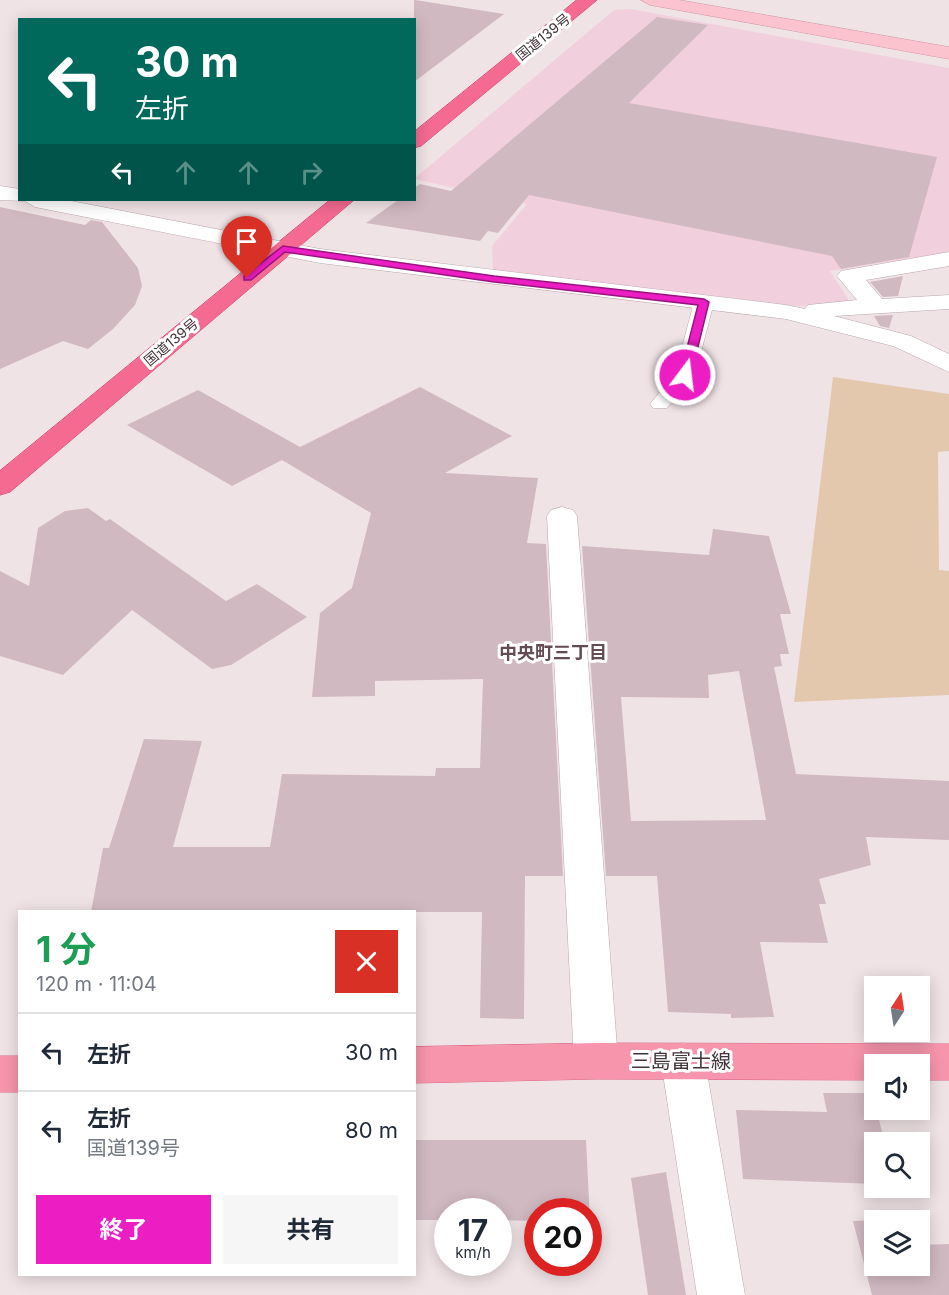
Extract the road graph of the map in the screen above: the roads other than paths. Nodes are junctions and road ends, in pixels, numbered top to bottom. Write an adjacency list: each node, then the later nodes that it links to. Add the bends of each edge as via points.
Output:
1 (588, 0): 4 (highway, 国道139号)
2 (650, 0): 3 (street)
3 (949, 53)
4 (416, 140)
5 (0, 193): 6 (street)
6 (18, 196)
7 (40, 201): 9 (street)
8 (342, 201): 9 (highway, 国道139号)
9 (283, 249): 11 (street, via 494,279); 17 (highway, 国道139号)
10 (949, 259): 13 (street, via 849,276)
11 (704, 302): 14 (street); 16 (lane, via 685,375)
12 (949, 302): 13 (street)
13 (875, 306): 14 (street)
14 (786, 312): 15 (street, via 902,341)
15 (949, 364)
16 (660, 404)
17 (0, 486)
18 (562, 516): 19 (street)
19 (596, 1061): 20 (main road, 三島富士線); 22 (main road, 三島富士線)
20 (683, 1061): 21 (main road, 三島富士線); 25 (street)
21 (949, 1062)
22 (416, 1065)
23 (0, 1074): 24 (main road)
24 (18, 1074)
25 (721, 1295)

